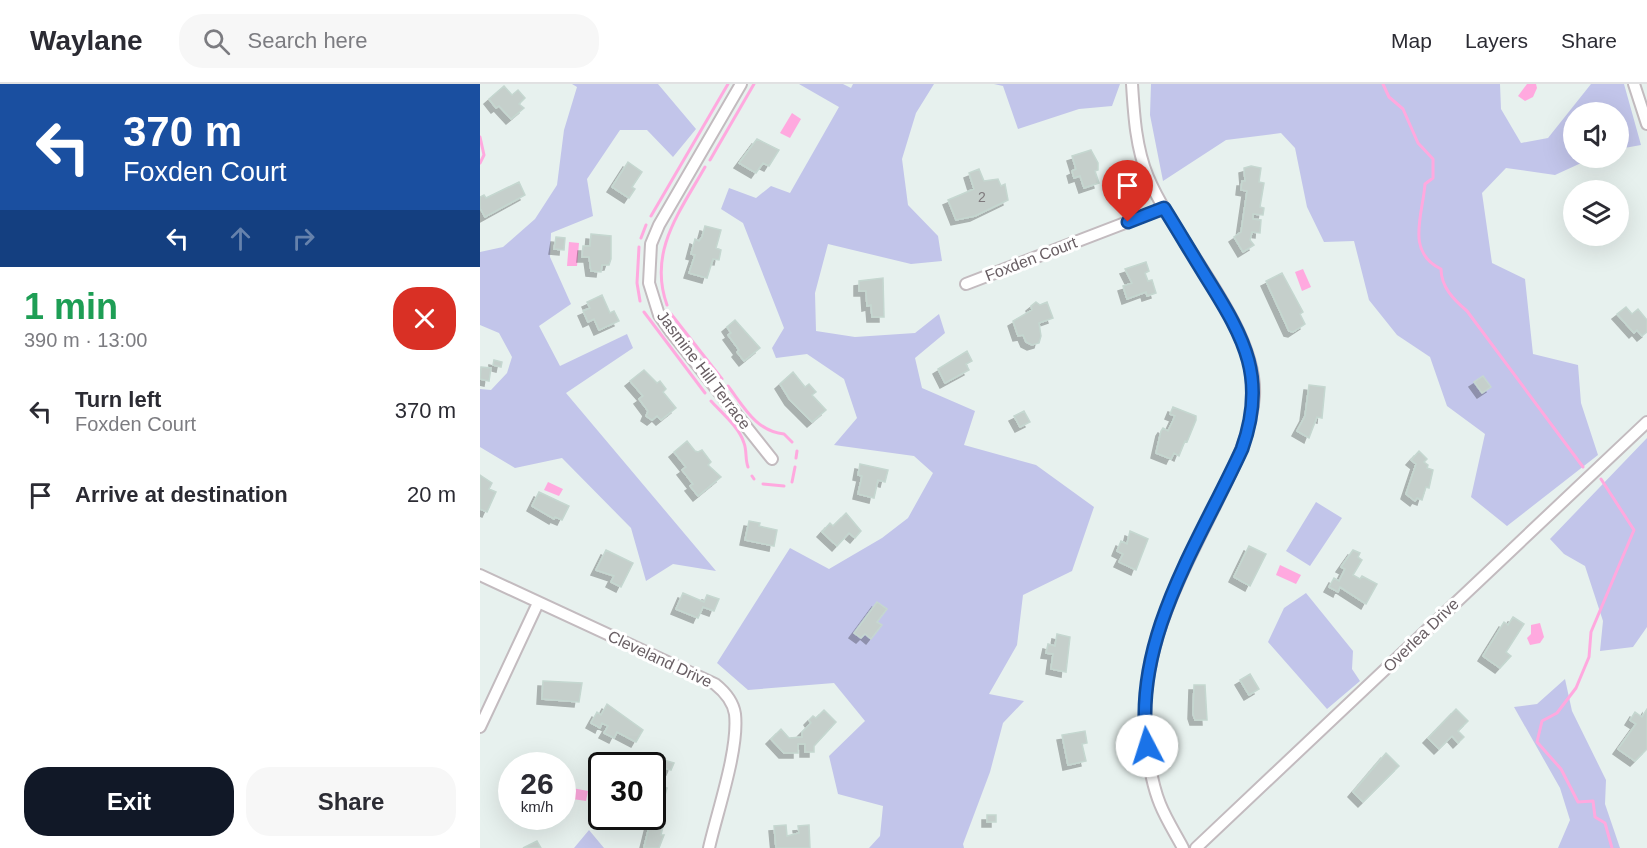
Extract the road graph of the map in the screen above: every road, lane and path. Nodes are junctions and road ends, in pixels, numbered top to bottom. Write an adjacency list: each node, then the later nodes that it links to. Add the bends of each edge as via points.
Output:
1 (741, 84): 8 (street, Jasmine Hill Terrace, via 659,225 649,257 649,283 659,315)
2 (1132, 84): 5 (street, via 1135,131 1148,177)
3 (1634, 84): 4 (street)
4 (1647, 124)
5 (1164, 208): 6 (street, Foxden Court); 13 (street, via 1236,324 1248,351 1254,392 1242,449 1171,597 1147,672 1144,729 1150,771 1160,803)
6 (966, 284)
7 (1647, 422): 14 (street, Overlea Drive)
8 (772, 459)
9 (480, 575): 10 (street, Cleveland Drive)
10 (538, 603): 11 (street); 12 (street, Cleveland Drive, via 715,684 726,693 735,714 733,747)
11 (480, 727)
12 (709, 848)
13 (1183, 848)
14 (1196, 848)

